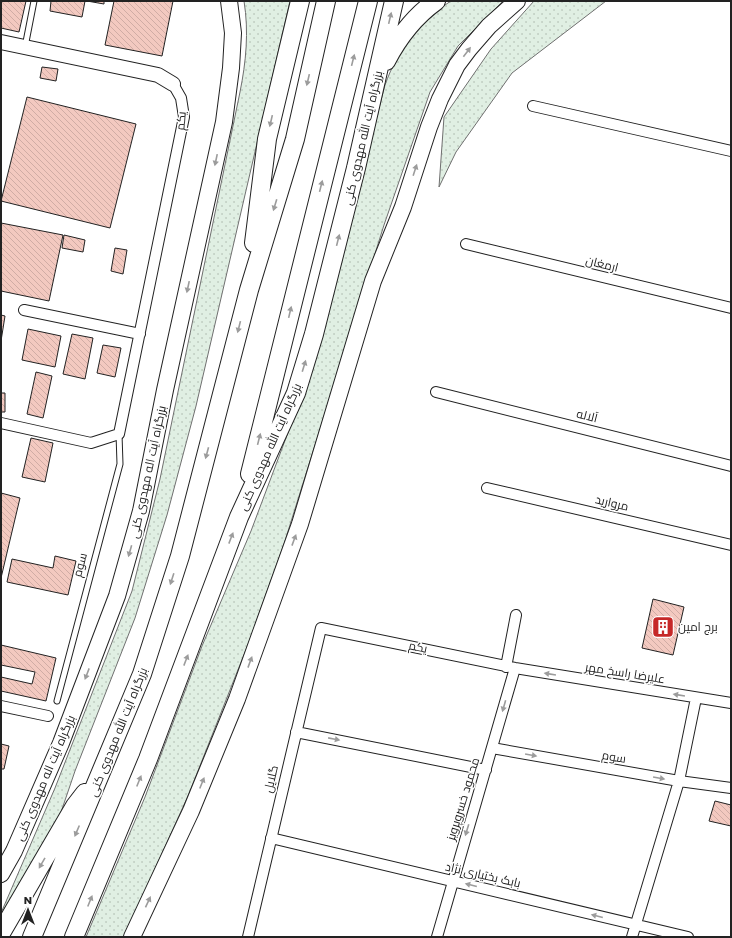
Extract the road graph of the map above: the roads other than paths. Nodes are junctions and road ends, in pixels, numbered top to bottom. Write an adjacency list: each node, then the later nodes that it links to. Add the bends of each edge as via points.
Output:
1 (34, 1): 10 (lane)
2 (229, 1): 42 (main road, بزرگراه آیت اله مهدوی کنی, one-way to 42, via 233,40 224,122 167,382 142,511 117,596 61,743 14,851)
3 (300, 1): 16 (highway, بزرگراه آیت الله مهدوی کنی, one-way to 16, via 267,139)
4 (326, 1): 16 (highway, بزرگراه آیت الله مهدوی کنی, one-way to 16, via 295,139)
5 (368, 1): 25 (highway, بزرگراه آیت الله مهدوی کنی, one-way to 5)
6 (394, 1): 11 (highway, بزرگراه آیت الله مهدوی کنی, one-way to 6)
7 (436, 1): 11 (highway, via 408,27 393,47)
8 (518, 1): 48 (main road, one-way to 8, via 191,811 237,699 300,524 373,281 404,207 440,99 457,65 489,26)
9 (1, 42): 10 (street, یکم)
10 (25, 47): 12 (street, یکم, via 158,75)
11 (376, 82): 25 (highway, بزرگراه آیت الله مهدوی کنی, one-way to 11, via 296,393 314,334)
12 (173, 84): 19 (street, یکم, via 180,98 184,117)
13 (533, 106): 14 (street)
14 (731, 151)
15 (466, 244): 17 (street, ارمغان)
16 (249, 290): 38 (highway, بزرگراه آیت الله مهدوی کنی, one-way to 38, via 180,556 142,674)
17 (731, 308)
18 (24, 310): 19 (street)
19 (140, 334): 22 (street, سوم)
20 (436, 392): 23 (street, آلاله)
21 (1, 423): 22 (street, via 92,443)
22 (119, 434): 31 (lane, سوم, via 120,464)
23 (731, 466)
24 (487, 488): 26 (street, مروارید)
25 (239, 517): 47 (highway, one-way to 25, via 148,759)
26 (731, 545)
27 (516, 615): 29 (street, محمود خسروپرویز)
28 (321, 628): 29 (street, یکم); 35 (street, گلایل)
29 (510, 667): 30 (street, علیرضا راسخ مهر, one-way to 29); 36 (street, محمود خسروپرویز, one-way to 36)
30 (696, 698): 32 (street, علیرضا راسخ مهر); 39 (street)
31 (56, 701)
32 (731, 703)
33 (1, 706): 34 (street)
34 (48, 716)
35 (296, 732): 37 (street, one-way to 37); 41 (street, گلایل)
36 (492, 748): 37 (street, محمود خسروپرویز); 39 (street, سوم, one-way to 39)
37 (486, 770): 43 (street, محمود خسروپرویز, one-way to 43)
38 (102, 772): 45 (highway, one-way to 45, via 75,806); 46 (highway, بزرگراه آیت الله مهدوی کنی, one-way to 46)
39 (679, 781): 40 (street, سوم); 44 (street)
40 (731, 788)
41 (271, 838): 43 (street, بابک بختیاری نژاد); 49 (street, گلایل)
42 (1, 874)
43 (452, 881): 44 (street, بابک بختیاری نژاد, one-way to 43); 50 (street, محمود خسروپرویز)
44 (635, 925): 51 (street); 52 (street, بابک بختیاری نژاد)
45 (1, 933)
46 (32, 937)
47 (74, 937)
48 (132, 937)
49 (248, 937)
50 (437, 937)
51 (632, 937)
52 (688, 937)

